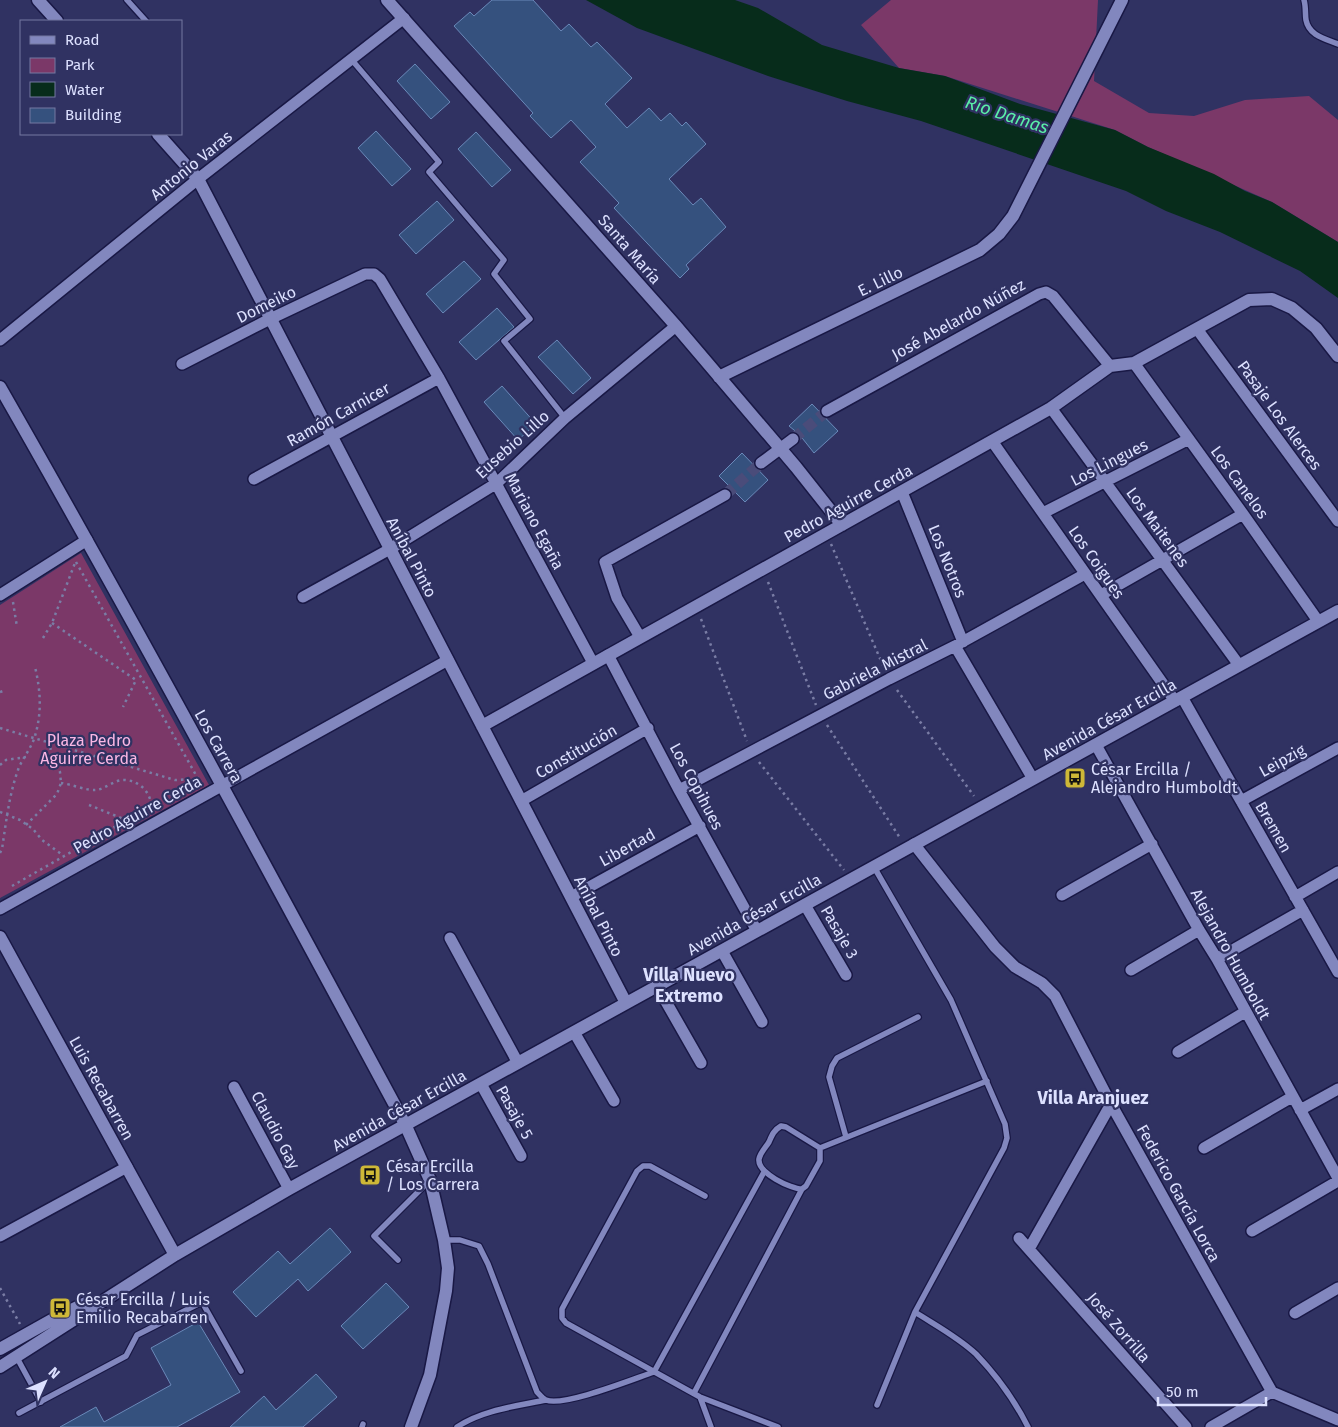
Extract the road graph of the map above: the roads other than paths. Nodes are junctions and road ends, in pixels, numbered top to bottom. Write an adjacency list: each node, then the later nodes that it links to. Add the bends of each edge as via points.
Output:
1 (38, 0): 7 (street)
2 (127, 0): 8 (lane)
3 (387, 0): 6 (street, Santa María)
4 (1122, 0): 22 (street, E. Lillo, via 1013,216 999,234 980,250)
5 (1304, 0): 9 (lane, via 1310,29)
6 (404, 18): 10 (street, Antonio Varas); 15 (street, Santa María)
7 (56, 20)
8 (145, 20)
9 (1338, 44)
10 (352, 59): 12 (street, Antonio Varas); 27 (lane, via 438,162 429,172 504,260 494,274 530,319 504,341)
11 (159, 135): 12 (street, Aníbal Pinto)
12 (198, 179): 14 (street, Aníbal Pinto); 17 (street, Antonio Varas)
13 (365, 274): 14 (street, Domeiko); 23 (street, Mariano Egaña, via 374,274 380,279)
14 (270, 319): 19 (street, Domeiko); 28 (street, Aníbal Pinto)
15 (676, 326): 22 (street, Santa María); 27 (street, Eusebio Lillo)
16 (1197, 329): 18 (street, via 1248,300 1272,299 1292,308 1316,328); 20 (street); 41 (street, Pasaje Los Alerces)
17 (0, 340)
18 (1338, 356)
19 (182, 364)
20 (1134, 364): 21 (street); 30 (street, Los Canelos)
21 (1110, 366): 25 (street, Pedro Aguirre Cerda); 26 (street, José Abelardo Núñez, via 1053,296 1046,292)
22 (719, 377): 32 (street, Santa María)
23 (439, 378): 28 (street, Ramón Carnicer); 36 (street, Mariano Egaña)
24 (0, 387): 43 (street, Los Carrera)
25 (1050, 408): 31 (street, Pedro Aguirre Cerda); 35 (street, Los Maitenes)
26 (827, 411)
27 (565, 418): 36 (street, Eusebio Lillo)
28 (331, 436): 34 (street, Ramón Carnicer); 44 (street, Aníbal Pinto)
29 (793, 439): 32 (street)
30 (1189, 439): 35 (street, Los Lingues); 40 (street, Los Canelos)
31 (992, 441): 37 (street, Pedro Aguirre Cerda); 39 (street, Los Coigues)
32 (781, 450): 33 (street); 42 (street, Santa María)
33 (761, 463)
34 (254, 479)
35 (1105, 482): 39 (street, Los Lingues); 45 (street, Los Maitenes)
36 (497, 483): 44 (street, Eusebio Lillo); 56 (street, Mariano Egaña)
37 (902, 492): 42 (street, Pedro Aguirre Cerda); 53 (street, Los Notros)
38 (725, 495): 52 (street, via 605,562 617,598)
39 (1043, 514): 46 (street, Los Coigues)
40 (1243, 514): 45 (street); 51 (street, Los Canelos)
41 (1338, 520)
42 (842, 525): 52 (street, Pedro Aguirre Cerda)
43 (87, 540): 47 (street, via 72,556); 64 (street, Los Carrera)
44 (390, 549): 49 (street, Eusebio Lillo); 55 (street, Aníbal Pinto)
45 (1163, 561): 48 (street); 57 (street, Los Maitenes)
46 (1085, 574): 48 (street, Los Coigues); 53 (street, Gabriela Mistral)
47 (0, 595)
48 (1100, 595): 58 (street, Los Coigues)
49 (303, 597)
50 (1338, 612): 51 (street, Avenida César Ercilla)
51 (1318, 621): 57 (street, Avenida César Ercilla)
52 (640, 636): 54 (street, Pedro Aguirre Cerda)
53 (959, 644): 63 (street, Los Notros); 65 (street, Gabriela Mistral)
54 (608, 655): 56 (street, Pedro Aguirre Cerda); 60 (street, Los Copihues)
55 (448, 660): 59 (street, Aníbal Pinto); 64 (street, Pedro Aguirre Cerda)
56 (593, 663): 59 (street, Pedro Aguirre Cerda)
57 (1239, 665): 58 (street, Avenida César Ercilla)
58 (1178, 699): 61 (street, Avenida César Ercilla); 67 (street, Bremen)
59 (482, 726): 66 (street, Aníbal Pinto)
60 (648, 728): 65 (street, Los Copihues); 66 (street, Constitución)
61 (1096, 746): 63 (street, Avenida César Ercilla); 70 (street, Alejandro Humboldt)
62 (1338, 748): 67 (street, Leipzig)
63 (1032, 779): 69 (street, Avenida César Ercilla)
64 (222, 785): 77 (street, Pedro Aguirre Cerda); 105 (street, Los Carrera)
65 (679, 790): 68 (street, Los Copihues)
66 (521, 801): 75 (street, Aníbal Pinto)
67 (1241, 801): 74 (street, Bremen)
68 (700, 826): 75 (street, Libertad); 80 (street, Los Copihues)
69 (914, 844): 71 (street, Avenida César Ercilla); 103 (street, Federico García Lorca, via 995,947 1055,996)
70 (1152, 844): 73 (street); 79 (street, Alejandro Humboldt)
71 (874, 867): 76 (street, Avenida César Ercilla); 97 (lane, via 951,1000)
72 (1338, 872): 74 (street)
73 (1062, 895)
74 (1295, 896): 78 (street, Bremen)
75 (571, 897): 89 (street, Aníbal Pinto)
76 (805, 905): 80 (street, Avenida César Ercilla); 87 (street, Pasaje 3)
77 (0, 909)
78 (1303, 910): 84 (street); 86 (street, Bremen)
79 (1199, 930): 84 (street, Alejandro Humboldt); 85 (street)
80 (757, 931): 83 (street, Avenida César Ercilla)
81 (0, 937): 110 (street, Luis Recabarren)
82 (450, 938): 95 (street)
83 (722, 951): 88 (street, Avenida César Ercilla); 92 (street)
84 (1217, 959): 90 (street, Alejandro Humboldt)
85 (1131, 970)
86 (1338, 972)
87 (846, 975)
88 (657, 986): 89 (street, Avenida César Ercilla); 96 (street)
89 (626, 1004): 93 (street, Avenida César Ercilla)
90 (1245, 1012): 94 (street); 101 (street, Alejandro Humboldt)
91 (918, 1017): 106 (lane, via 836,1058 829,1077)
92 (762, 1022)
93 (574, 1032): 95 (street, Avenida César Ercilla); 102 (street)
94 (1178, 1052)
95 (518, 1063): 98 (street, Avenida César Ercilla)
96 (701, 1063)
97 (987, 1081): 106 (lane); 126 (lane, via 1005,1124 1007,1138 1004,1148)
98 (481, 1084): 105 (street, Avenida César Ercilla); 109 (street, Pasaje 5)
99 (234, 1087): 114 (street, Claudio Gay)
100 (1338, 1089): 104 (street)
101 (1292, 1097): 104 (street, Alejandro Humboldt); 108 (street)
102 (614, 1101)
103 (1112, 1104): 121 (street); 133 (street, Federico García Lorca)
104 (1300, 1110): 113 (street, Alejandro Humboldt)
105 (405, 1124): 112 (street, Los Carrera); 114 (street, Avenida César Ercilla)
106 (846, 1138): 107 (lane)
107 (820, 1148): 111 (lane, via 781,1126 759,1158); 115 (lane, via 820,1161)
108 (1204, 1148)
109 (521, 1156)
110 (127, 1167): 118 (street); 122 (street, Luis Recabarren)
111 (764, 1172): 115 (lane); 132 (lane)
112 (430, 1180): 120 (street, Los Carrera); 123 (lane, via 374,1236)
113 (1338, 1180): 117 (street)
114 (289, 1189): 122 (street, Avenida César Ercilla)
115 (802, 1189): 134 (lane)
116 (705, 1196): 132 (lane, via 650,1166 643,1166 637,1171 562,1309 566,1323)
117 (1252, 1231)
118 (0, 1236)
119 (1019, 1238): 121 (street, José Zorrilla)
120 (444, 1240): 136 (lane, via 460,1240 478,1246 488,1264 537,1392); 141 (street, Los Carrera, via 448,1268 446,1291 430,1375)
121 (1028, 1249): 146 (street, José Zorrilla)
122 (175, 1255): 124 (street, Avenida César Ercilla)
123 (398, 1260)
124 (136, 1280): 128 (street, Avenida César Ercilla, via 57,1317); 129 (street, Avenida César Ercilla)
125 (1338, 1288): 127 (street)
126 (915, 1312): 138 (lane); 145 (lane, via 948,1332 975,1354 1020,1411)
127 (1295, 1313)
128 (0, 1349)
129 (16, 1356): 130 (street, Avenida César Ercilla); 137 (lane)
130 (0, 1367)
131 (241, 1371): 137 (lane, via 202,1302 137,1335 126,1356)
132 (654, 1372): 134 (lane); 136 (lane, via 562,1401)
133 (1272, 1392): 140 (street); 147 (street)
134 (694, 1393): 135 (lane)
135 (700, 1397): 143 (lane); 144 (lane)
136 (546, 1400): 142 (lane, via 489,1413)
137 (41, 1402): 139 (lane)
138 (877, 1404)
139 (20, 1413)
140 (1338, 1420)
141 (411, 1427)
142 (457, 1427)
143 (711, 1427)
144 (778, 1427)
145 (1028, 1427)
146 (1186, 1427)
147 (1211, 1427)

